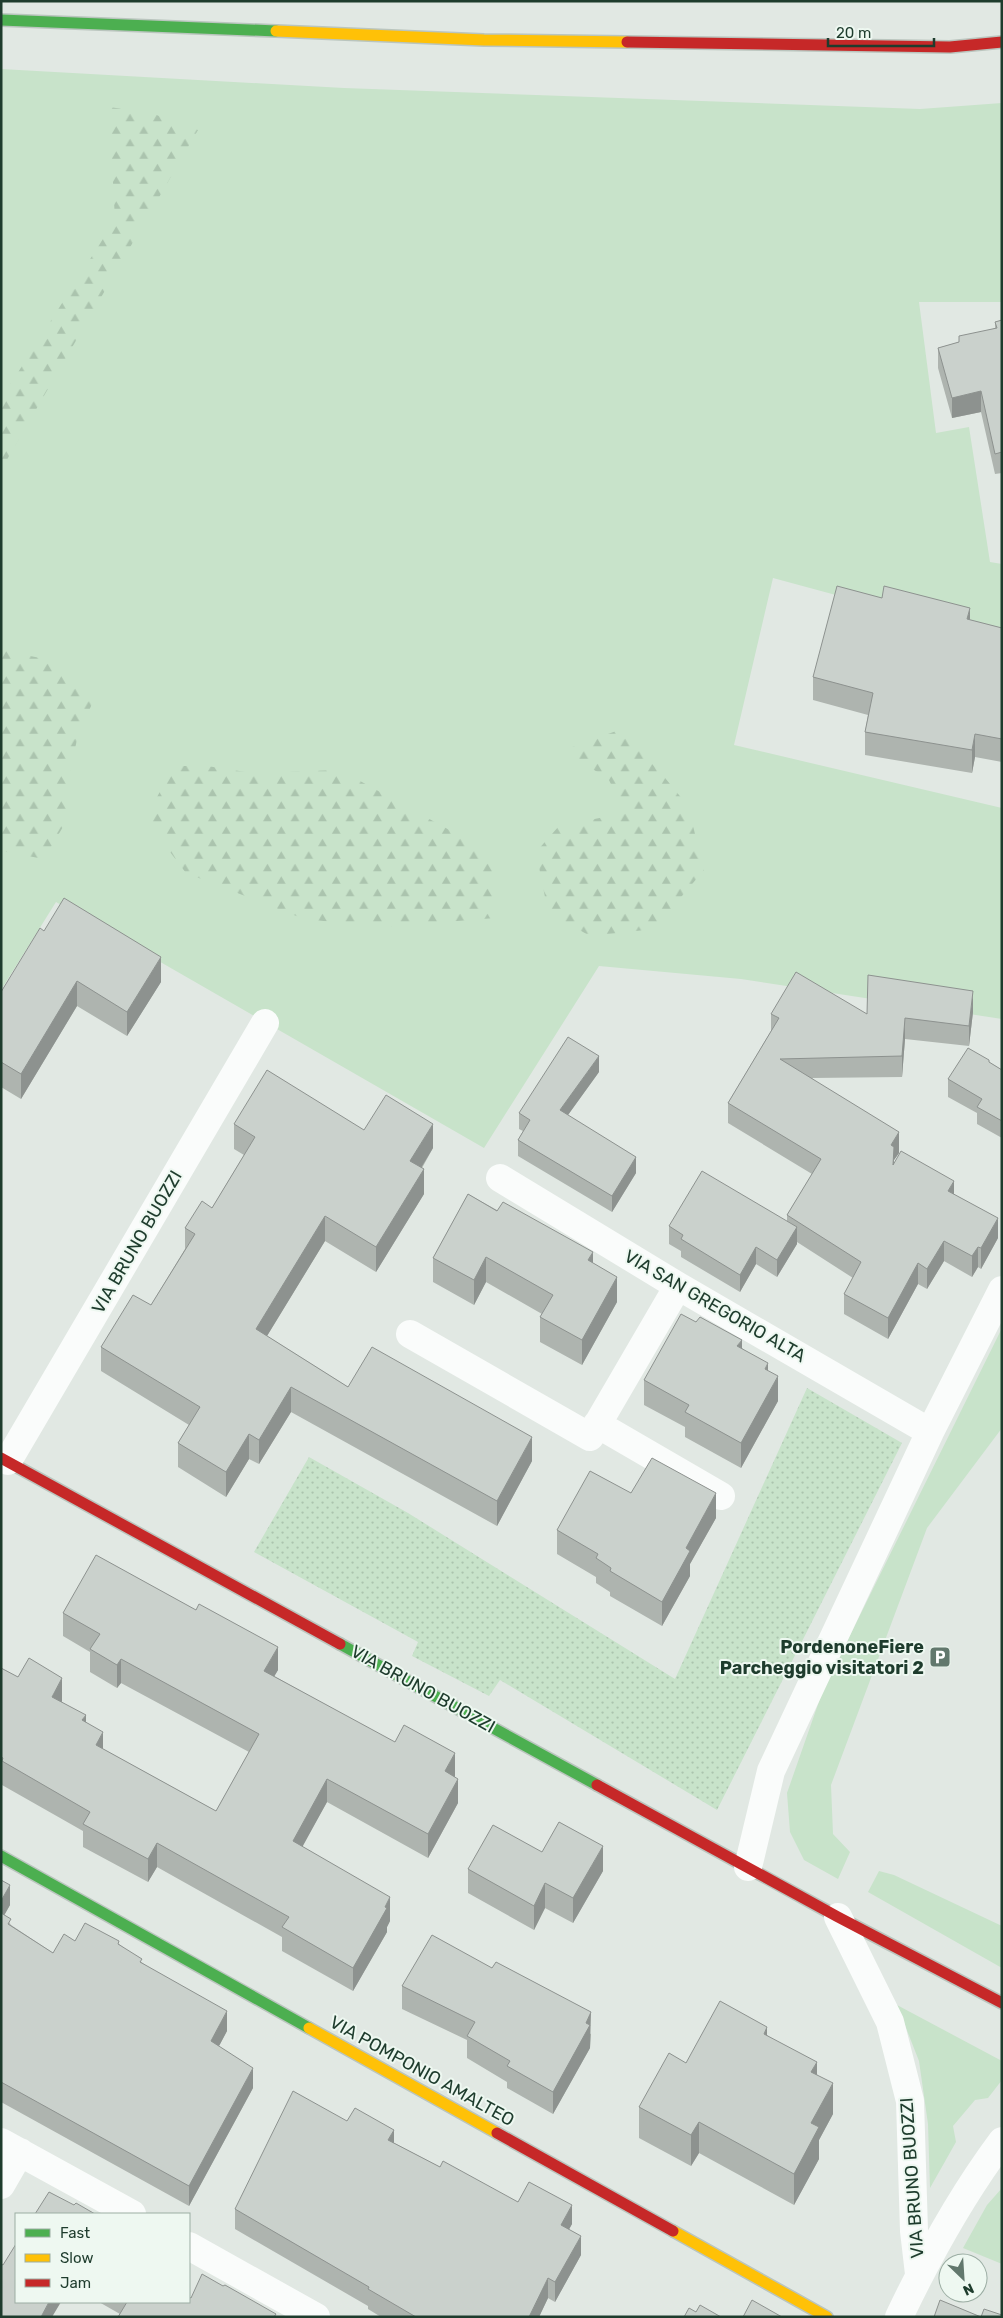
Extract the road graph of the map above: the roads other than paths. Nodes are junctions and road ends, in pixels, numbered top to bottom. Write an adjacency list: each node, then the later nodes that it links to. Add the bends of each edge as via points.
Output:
1 (1, 20): 2 (street, via 484,40 950,47)
2 (1002, 42)
3 (265, 1023): 10 (street, VIA BRUNO BUOZZI)
4 (500, 1178): 5 (street, VIA SAN GREGORIO ALTA)
5 (678, 1286): 8 (street); 9 (street, VIA SAN GREGORIO ALTA)
6 (1002, 1290): 9 (street)
7 (410, 1334): 8 (street, via 590,1437)
8 (596, 1424): 11 (street)
9 (930, 1432): 13 (street, via 771,1771)
10 (5, 1460): 13 (street, VIA BRUNO BUOZZI)
11 (721, 1496)
12 (1, 1856): 23 (street, VIA POMPONIO AMALTEO)
13 (748, 1867): 14 (street, VIA BRUNO BUOZZI)
14 (838, 1916): 15 (street, VIA BRUNO BUOZZI); 21 (street, VIA BRUNO BUOZZI, via 890,2022 910,2101 914,2231)
15 (1002, 2003)
16 (1002, 2141): 21 (street, via 977,2174)
17 (11, 2147): 18 (street); 19 (street)
18 (1, 2185)
19 (130, 2213)
20 (190, 2247): 22 (street)
21 (919, 2274): 24 (street)
22 (316, 2317)
23 (827, 2317)
24 (899, 2317)

